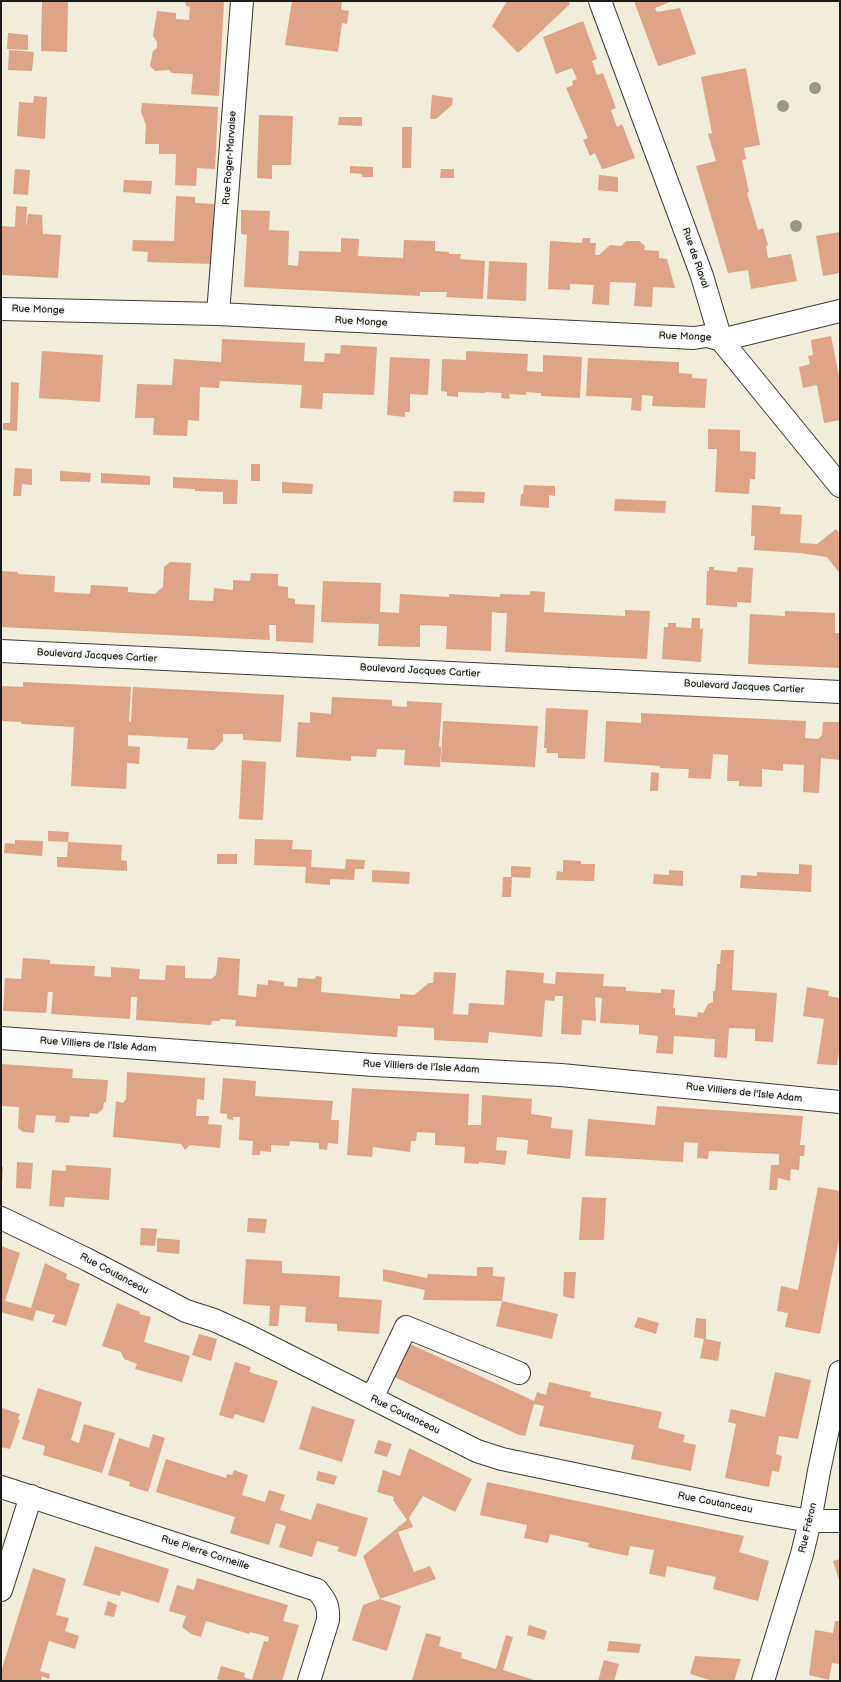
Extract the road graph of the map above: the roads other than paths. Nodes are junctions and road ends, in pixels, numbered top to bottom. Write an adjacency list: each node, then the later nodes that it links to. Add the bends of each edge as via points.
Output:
1 (242, 1): 5 (street, Rue Roger-Marvaise)
2 (600, 1): 6 (street, Rue de Riaval, via 702,276)
3 (1, 308): 5 (street, Rue Monge)
4 (840, 311): 6 (street)
5 (218, 314): 6 (street, Rue Monge, via 694,338 707,336)
6 (721, 340): 7 (street, Rue de Riaval)
7 (840, 486)
8 (1, 651): 9 (street, Boulevard Jacques Cartier)
9 (840, 692)
10 (1, 1038): 11 (street, Rue Villiers de l'Isle Adam, via 374,1065 562,1075)
11 (840, 1102)
12 (1, 1218): 15 (street, Rue Coutanceau, via 186,1311 250,1336)
13 (840, 1372): 18 (street, Rue Fréron)
14 (520, 1373): 15 (street, via 406,1327)
15 (372, 1398): 18 (street, Rue Coutanceau, via 477,1451 502,1459)
16 (1, 1487): 17 (street, Rue Pierre Corneille)
17 (31, 1496): 20 (street); 21 (street, Rue Pierre Corneille, via 317,1590 329,1609)
18 (810, 1521): 19 (street, Rue Coutanceau); 22 (street, Rue Fréron)
19 (840, 1522)
20 (1, 1590)
21 (309, 1681)
22 (763, 1681)

